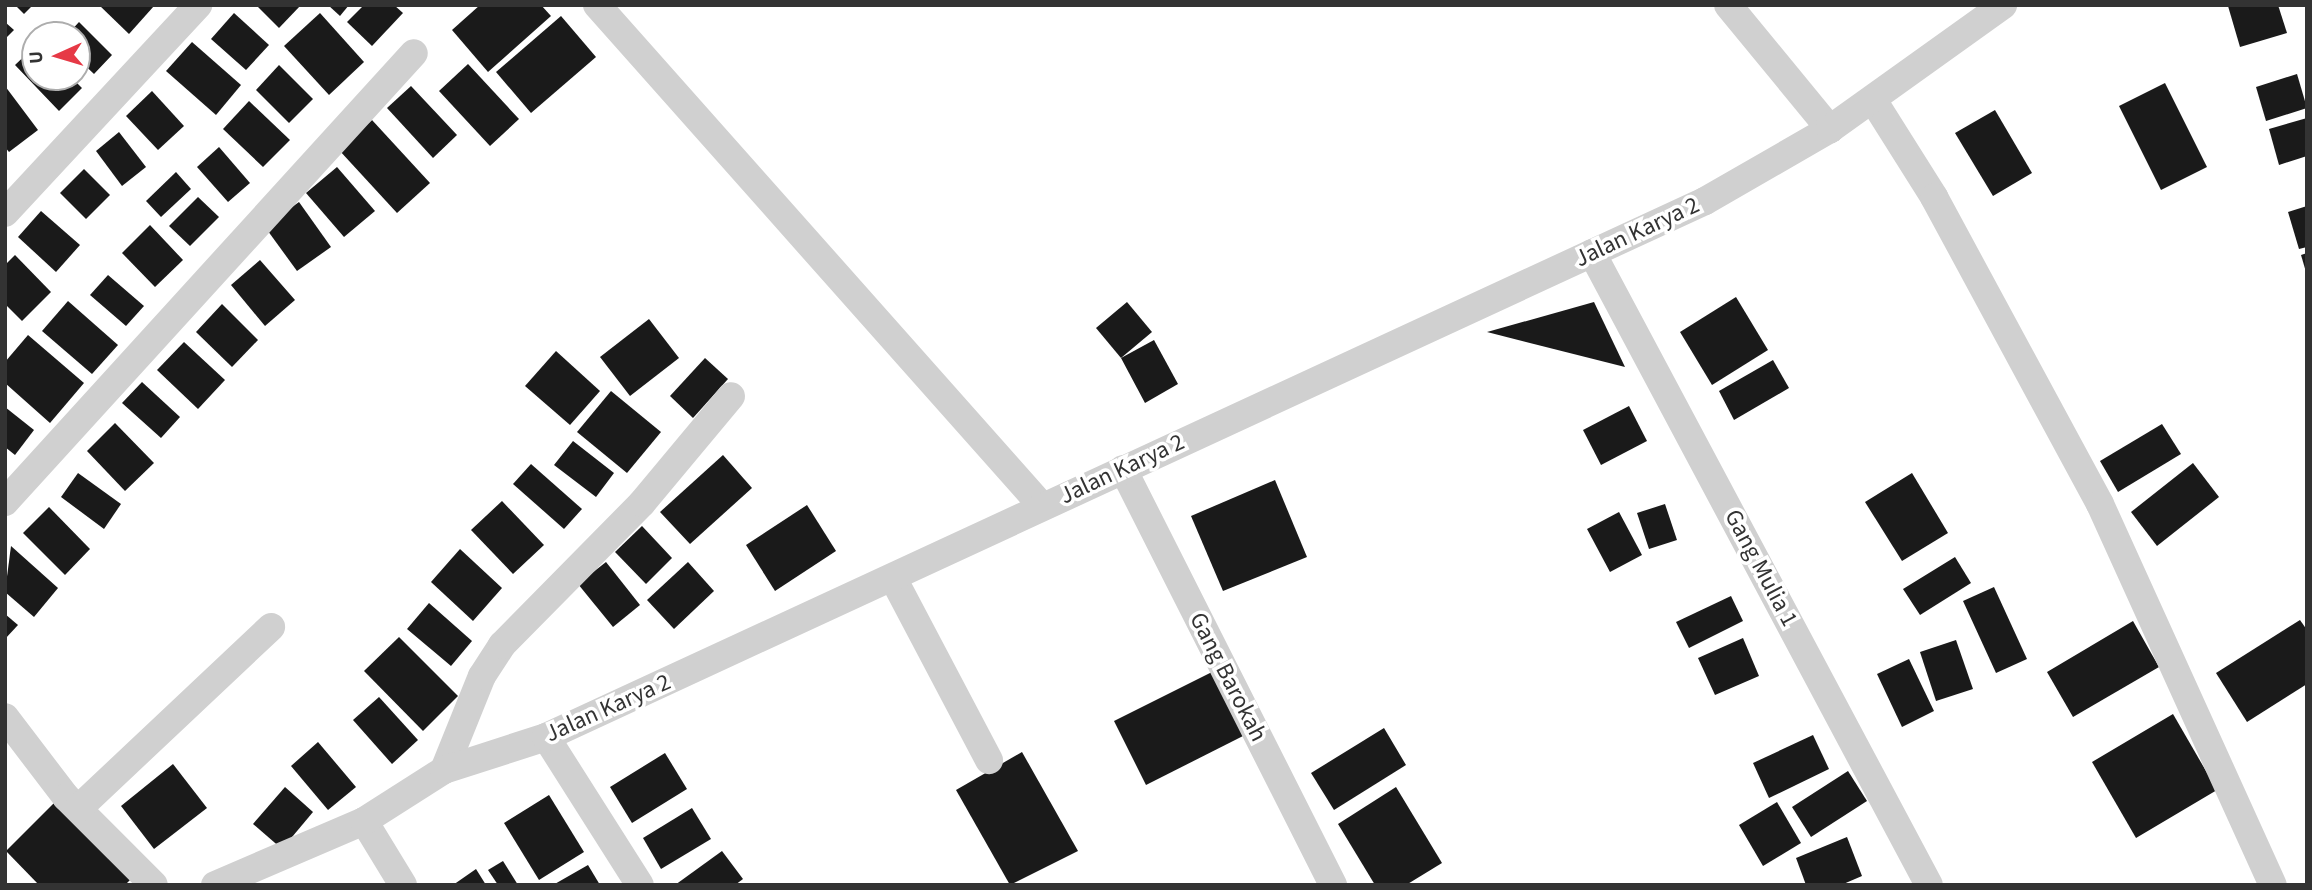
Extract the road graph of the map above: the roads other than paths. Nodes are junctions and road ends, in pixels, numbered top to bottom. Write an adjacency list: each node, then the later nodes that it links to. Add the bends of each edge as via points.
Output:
1 (198, 5): 8 (street)
2 (597, 5): 13 (street)
3 (1728, 5): 7 (street)
4 (2003, 5): 6 (street, Jalan Karya 2)
5 (414, 53): 12 (street)
6 (1873, 100): 7 (street, Jalan Karya 2); 28 (street, via 1934,197 2100,504)
7 (1830, 129): 9 (street, Jalan Karya 2, via 1705,201)
8 (5, 213)
9 (1592, 253): 11 (street, Jalan Karya 2); 27 (street, Gang Mulia 1)
10 (731, 396): 19 (street, via 642,503 502,645 482,676)
11 (1123, 469): 13 (street, Jalan Karya 2); 26 (street, Gang Barokah)
12 (5, 502)
13 (1042, 506): 14 (street, Jalan Karya 2)
14 (893, 578): 17 (street, Jalan Karya 2); 18 (street)
15 (271, 627): 20 (street)
16 (5, 717): 20 (street)
17 (546, 737): 19 (street, Jalan Karya 2); 25 (street)
18 (989, 760)
19 (444, 770): 21 (street, Jalan Karya 2)
20 (79, 808): 22 (street)
21 (364, 821): 23 (street, Jalan Karya 2); 24 (street)
22 (154, 885)
23 (215, 885)
24 (403, 885)
25 (640, 885)
26 (1333, 885)
27 (1929, 885)
28 (2273, 885)

